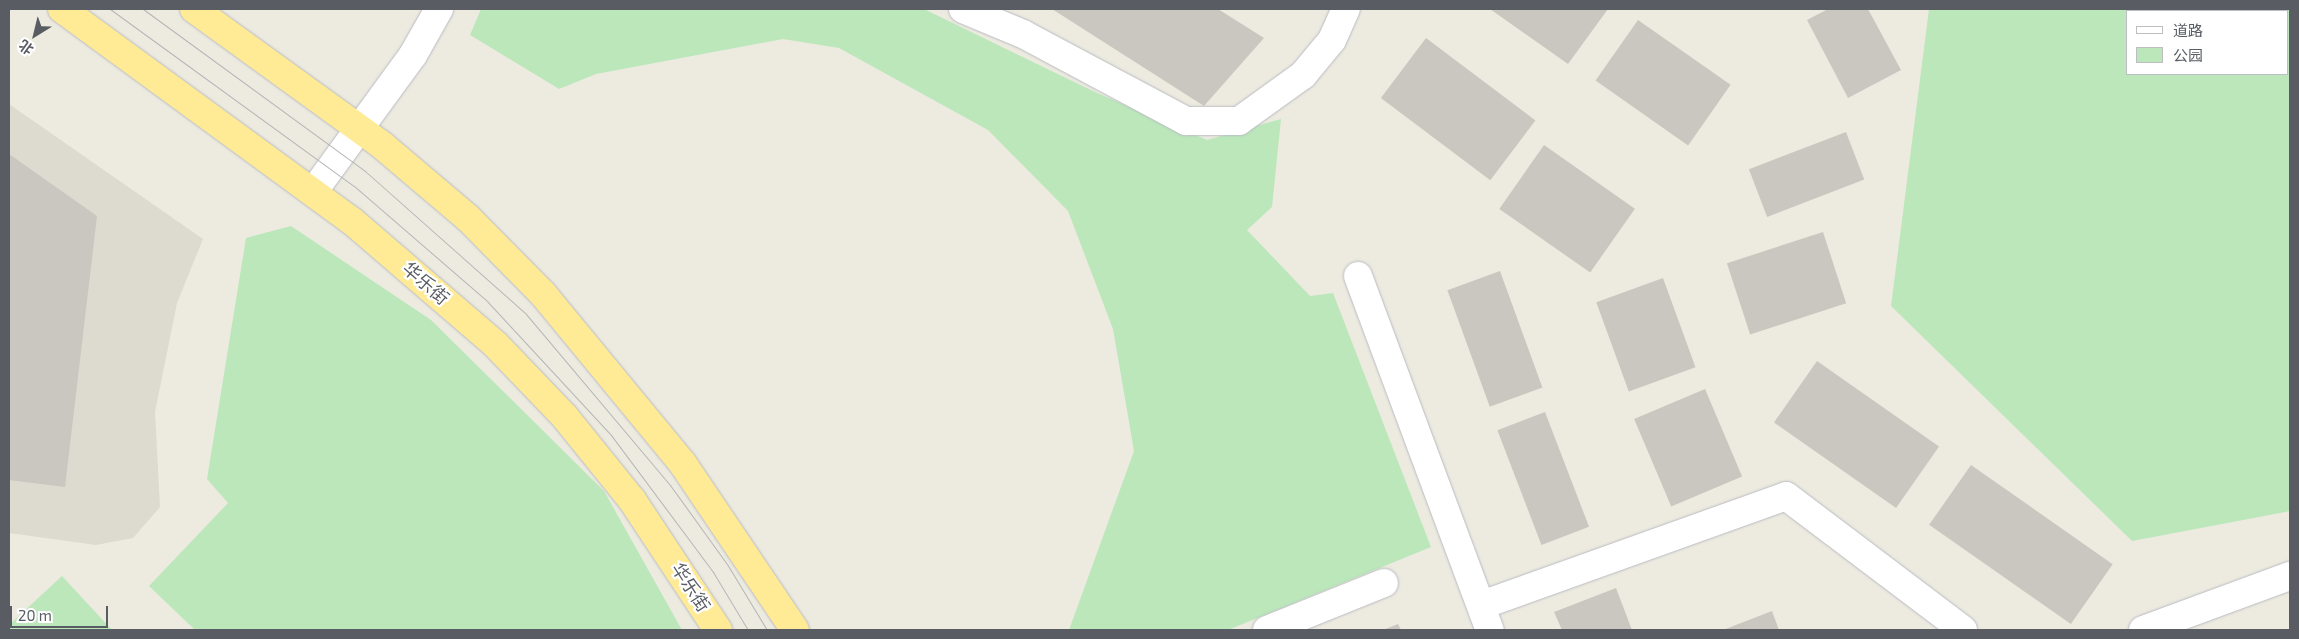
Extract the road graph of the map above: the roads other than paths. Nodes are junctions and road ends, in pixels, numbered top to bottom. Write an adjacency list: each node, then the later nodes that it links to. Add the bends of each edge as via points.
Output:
1 (62, 9): 7 (highway, 华乐街)
2 (194, 9): 6 (highway)
3 (439, 9): 6 (street, via 413,55)
4 (963, 9): 5 (street, via 1023,34 1186,121 1239,121 1303,75 1332,40)
5 (1346, 9)
6 (359, 128): 7 (street); 13 (highway, via 468,218 607,368 689,472)
7 (313, 192): 12 (highway, 华乐街, via 426,281 565,417 632,500)
8 (1358, 276): 11 (street)
9 (2290, 576): 16 (street)
10 (1384, 583): 14 (street)
11 (1486, 618): 15 (street, via 1786,496)
12 (718, 630)
13 (795, 630)
14 (1266, 630)
15 (1963, 630)
16 (2144, 630)

